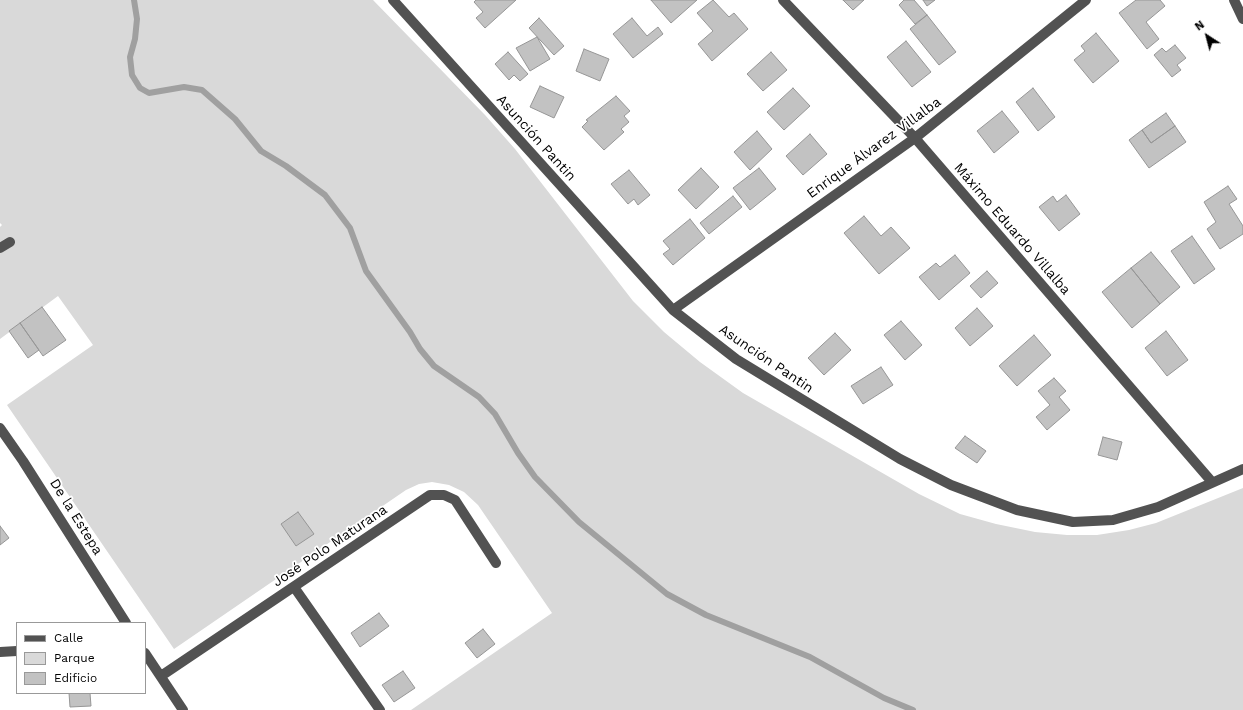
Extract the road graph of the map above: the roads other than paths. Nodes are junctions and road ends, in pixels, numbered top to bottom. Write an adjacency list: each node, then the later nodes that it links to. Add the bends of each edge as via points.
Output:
1 (393, 0): 9 (street, Asunción Pantin)
2 (783, 0): 6 (street, Máximo Eduardo Villalba)
3 (1086, 0): 6 (street, Enrique Álvarez Villalba)
4 (1234, 0): 5 (street)
5 (1243, 19)
6 (915, 138): 9 (street, Enrique Álvarez Villalba); 12 (street, Máximo Eduardo Villalba)
7 (10, 242): 8 (street)
8 (0, 248)
9 (673, 310): 12 (street, Asunción Pantin, via 736,359 900,459 951,484 1017,510 1073,522 1113,520 1158,507)
10 (0, 428): 15 (street, De la Estepa)
11 (1243, 469): 12 (street, Asunción Pantin)
12 (1212, 482)
13 (496, 562): 14 (street, José Polo Maturana, via 455,500 444,495 430,495)
14 (294, 587): 19 (street, José Polo Maturana); 21 (street)
15 (125, 622)
16 (16, 651): 17 (street)
17 (0, 652)
18 (146, 654): 19 (street)
19 (161, 676): 20 (street)
20 (183, 710)
21 (380, 710)

